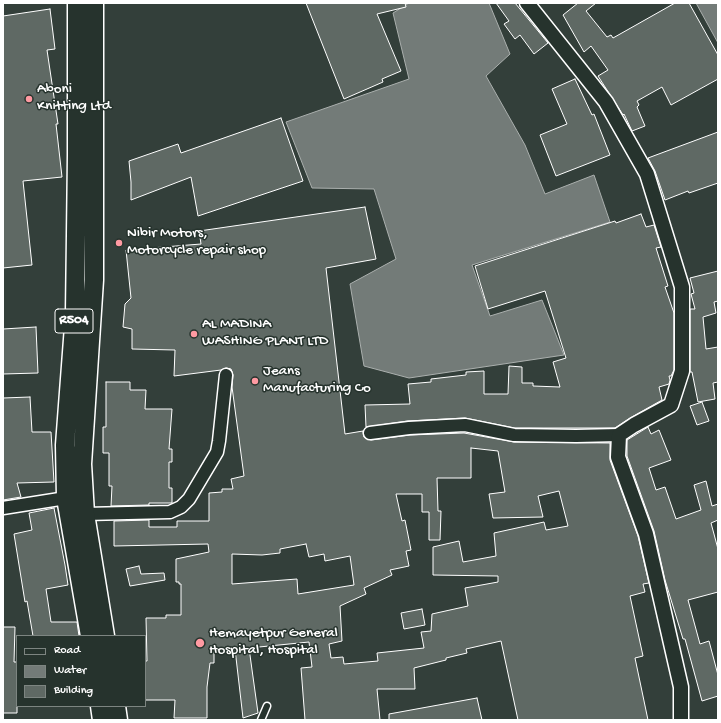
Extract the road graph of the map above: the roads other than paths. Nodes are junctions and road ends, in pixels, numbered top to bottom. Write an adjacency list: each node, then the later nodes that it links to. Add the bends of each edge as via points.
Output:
1 (77, 3): 5 (main road, R504)
2 (94, 3): 4 (main road, R504)
3 (527, 3): 8 (street, via 606,102 647,174 682,287 682,371 671,405)
4 (94, 280): 5 (main road); 11 (main road, R504, via 82,464)
5 (76, 281): 9 (main road, R504, via 64,445)
6 (226, 375): 11 (street, via 217,452 189,499 181,507 170,512)
7 (370, 433): 8 (street, via 465,425 514,435)
8 (619, 435): 20 (street, via 618,457 646,534 681,688)
9 (66, 498): 10 (street); 12 (main road, R504)
10 (3, 508)
11 (84, 514): 13 (main road, R504)
12 (90, 635)
13 (105, 635)
14 (267, 706): 19 (lane)
15 (100, 707): 17 (main road)
16 (116, 707): 18 (main road)
17 (102, 720)
18 (118, 720)
19 (261, 720)
20 (682, 720)

